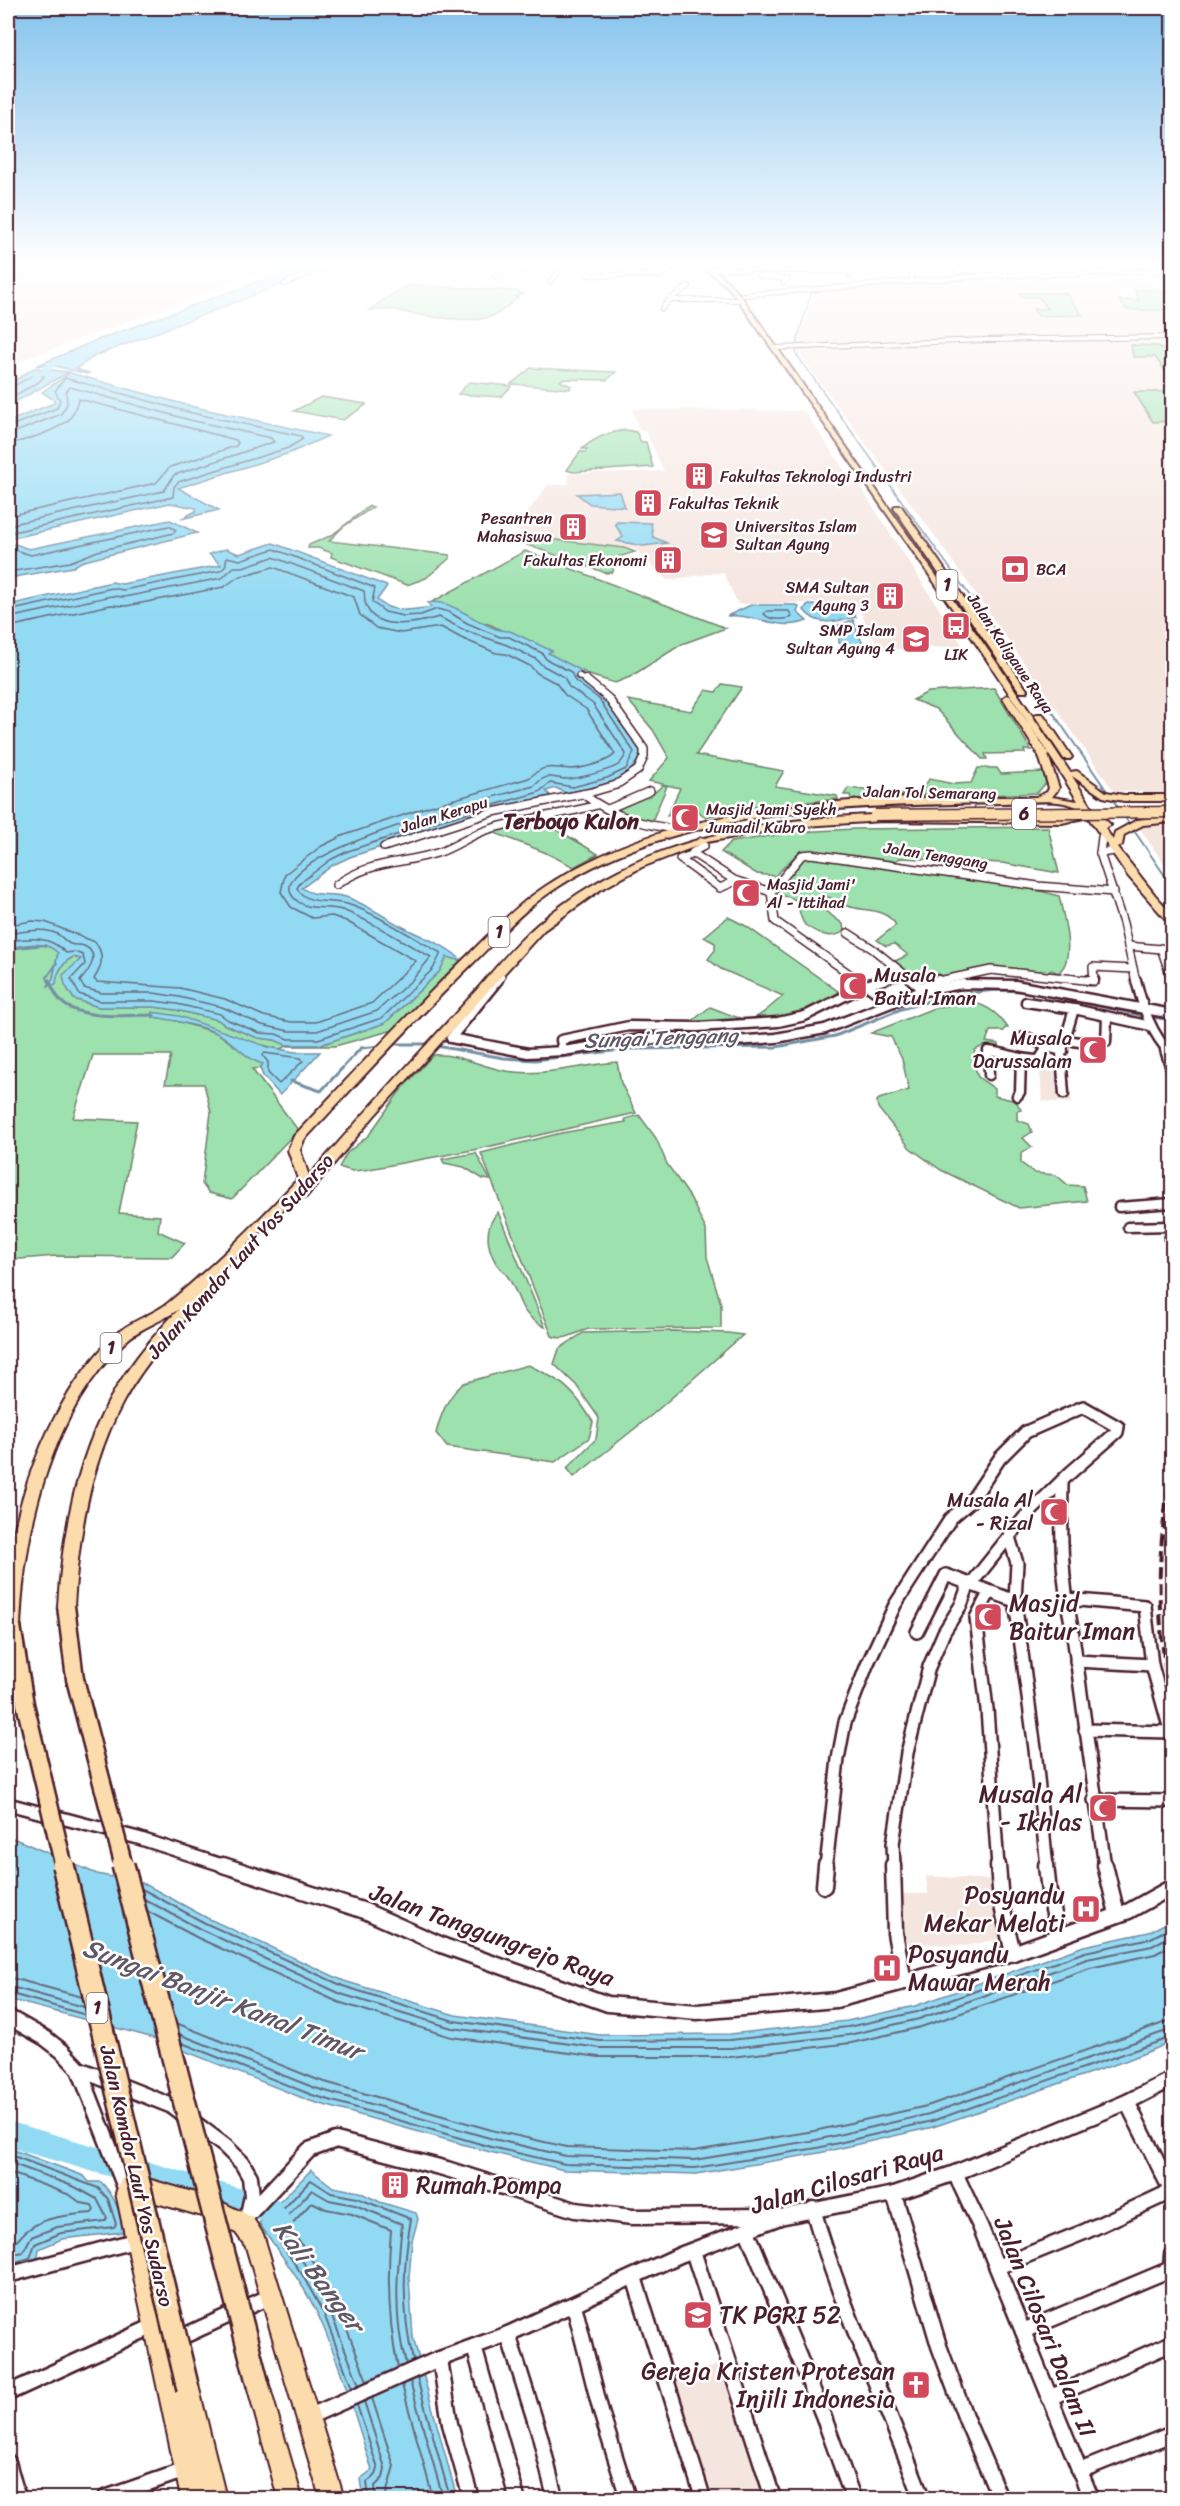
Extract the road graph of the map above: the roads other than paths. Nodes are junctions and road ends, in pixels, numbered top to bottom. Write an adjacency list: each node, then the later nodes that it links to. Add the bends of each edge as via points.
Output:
1 (790, 380): 6 (highway)
2 (798, 380): 6 (highway, Jalan Kaligawe Raya / 1)
3 (799, 380): 6 (highway, Jalan Kaligawe Raya / 1)
4 (807, 380): 5 (highway)
5 (842, 430)
6 (858, 467): 8 (highway, Jalan Kaligawe Raya / 1)
7 (891, 498): 12 (highway, via 1058,741)
8 (898, 523): 10 (highway, Jalan Kaligawe Raya / 1); 11 (highway); 12 (highway, Jalan Kaligawe Raya / 1)
9 (579, 676): 15 (street, Jalan Kerapu, via 605,694 644,749 636,772 627,779)
10 (1030, 717): 11 (highway, 1); 22 (highway)
11 (1044, 757): 17 (highway, 1, via 1053,792)
12 (1072, 769): 13 (highway)
13 (1091, 790): 16 (highway, via 1119,797); 22 (highway); 27 (highway)
14 (650, 791): 21 (street)
15 (583, 794): 18 (street); 31 (street, Jalan Kerapu, via 504,810)
16 (1173, 798)
17 (1031, 800): 19 (highway, Jalan Komdor Laut Yos Sudarso / 1); 22 (highway, Jalan Komdor Laut Yos Sudarso, via 1073,802)
18 (597, 805): 21 (street); 37 (street, via 488,829 440,852 364,869)
19 (831, 805): 20 (highway, Jalan Tol Semarang / 6, via 886,809); 28 (highway, Jalan Komdor Laut Yos Sudarso / 1)
20 (1173, 806)
21 (608, 809): 28 (street)
22 (1090, 811): 25 (highway, 1); 27 (highway); 32 (highway)
23 (1173, 812): 26 (highway, Jalan Tol Semarang / 6, bridge, via 875,814)
24 (1173, 819): 32 (highway, via 1141,822 1119,834)
25 (1062, 820): 26 (highway, Jalan Komdor Laut Yos Sudarso / 1); 29 (highway, via 1091,829)
26 (835, 821): 30 (highway, Jalan Komdor Laut Yos Sudarso / 1, via 747,831)
27 (1106, 825): 32 (highway)
28 (657, 831): 35 (highway, Jalan Komdor Laut Yos Sudarso / 1)
29 (1102, 837): 32 (highway); 33 (street)
30 (702, 841): 34 (street, via 704,846); 38 (highway, Jalan Komdor Laut Yos Sudarso / 1, via 656,857)
31 (384, 846)
32 (1114, 847): 33 (street); 41 (highway); 42 (highway)
33 (1100, 853): 40 (street)
34 (694, 854): 36 (street); 36 (street, via 680,859 720,888)
35 (576, 873): 38 (highway); 131 (highway, Jalan Komdor Laut Yos Sudarso / 1, bridge, via 524,908 428,1001 298,1139 294,1150 304,1179 258,1229 171,1308 121,1337 97,1363 58,1428 33,1492 15,1561 12,1626 25,1704)
36 (736, 881): 39 (street)
37 (336, 885)
38 (602, 885): 48 (highway, Jalan Komdor Laut Yos Sudarso / 1, via 540,928)
39 (771, 892): 40 (street, Jalan Tenggang, via 802,855 811,854 1059,890); 51 (street, via 775,921)
40 (1114, 892): 44 (street)
41 (1173, 910)
42 (1173, 920)
43 (848, 933): 49 (street)
44 (1128, 946): 45 (street); 47 (street)
45 (1161, 948): 46 (street); 50 (street)
46 (1173, 950)
47 (1132, 969): 49 (street, via 1093,967 1094,981 992,970 944,978 920,987); 55 (street)
48 (499, 973): 62 (street, via 501,977 494,987 450,1037 528,1053); 132 (highway, Jalan Komdor Laut Yos Sudarso / 1, bridge, via 370,1113 307,1189 210,1284 148,1354 117,1400 76,1511 66,1606 75,1679)
49 (904, 975): 51 (street)
50 (1173, 980)
51 (867, 986): 52 (street); 62 (street, via 822,1009 778,1022 629,1026 561,1040)
52 (890, 1002): 55 (street, via 954,985 1000,984); 62 (street, via 830,1027 779,1038 642,1039)
53 (1026, 1002): 54 (street)
54 (1074, 1009): 57 (street); 60 (street)
55 (1145, 1009): 56 (street); 58 (street)
56 (1173, 1014)
57 (1107, 1017): 58 (street); 60 (street, via 1106,1043)
58 (1151, 1024): 64 (street)
59 (1025, 1036): 61 (street)
60 (1066, 1040): 63 (street)
61 (1047, 1047): 63 (street); 65 (street, via 1038,1061)
62 (562, 1051)
63 (1063, 1051): 68 (street, via 1060,1053)
64 (1169, 1053): 66 (street)
65 (1021, 1059): 67 (street, via 988,1052); 69 (street)
66 (1173, 1072)
67 (989, 1076)
68 (1064, 1094)
69 (1017, 1096)
70 (1173, 1203): 71 (street)
71 (1119, 1207)
72 (1173, 1226): 73 (street)
73 (1128, 1227)
74 (1062, 1483): 75 (street); 78 (street, via 1061,1559); 88 (street, via 1119,1430 1083,1407 1026,1432 1000,1458 971,1501 951,1518 895,1605 845,1722)
75 (1009, 1537): 76 (street); 79 (street, via 1018,1571)
76 (970, 1584): 77 (street); 80 (street, via 946,1575); 93 (street, via 923,1683 900,1783 893,1844 895,1933)
77 (989, 1593): 79 (street); 92 (street, via 976,1618 977,1637 987,1709 1001,1902)
78 (1067, 1599): 81 (street); 82 (street, via 1144,1606)
79 (1015, 1601): 91 (street, via 1049,1892)
80 (917, 1632)
81 (1076, 1662): 82 (street); 83 (street)
82 (1152, 1665): 84 (street)
83 (1085, 1730): 84 (street); 85 (street)
84 (1172, 1735)
85 (1094, 1800): 86 (street); 90 (street)
86 (1173, 1801)
87 (8, 1804): 93 (street, Jalan Tanggungrejo Raya, via 138,1838 365,1911 444,1946 608,2004 697,2012 836,2000)
88 (824, 1886)
89 (1173, 1887): 90 (street, Jalan Tanggungrejo Raya)
90 (1117, 1914): 91 (street, Jalan Tanggungrejo Raya)
91 (1059, 1936): 92 (street, Jalan Tanggungrejo Raya)
92 (1013, 1953): 93 (street, Jalan Tanggungrejo Raya)
93 (904, 1982)
94 (8, 2017): 95 (street, via 45,2038)
95 (79, 2069): 100 (street); 103 (street, via 172,2106 225,2146 250,2177)
96 (1173, 2079): 97 (street, Jalan Cilosari Raya)
97 (1127, 2102): 98 (street, Jalan Cilosari Raya); 99 (street, via 1140,2121)
98 (955, 2173): 101 (street, Jalan Cilosari Raya); 109 (street, Jalan Cilosari Dalam II)
99 (1172, 2192): 109 (street)
100 (127, 2193): 103 (highway, via 134,2186); 106 (highway)
101 (894, 2194): 102 (street, Jalan Cilosari Raya); 142 (street, via 939,2346)
102 (813, 2210): 104 (street, Jalan Cilosari Raya); 141 (street, via 828,2261)
103 (248, 2216): 104 (street, via 309,2150 336,2140 447,2169 576,2210 632,2217); 112 (highway)
104 (780, 2217): 105 (street, Jalan Cilosari Raya)
105 (747, 2231): 107 (street, Jalan Cilosari Raya); 140 (street)
106 (138, 2240): 110 (street); 116 (highway)
107 (693, 2251): 111 (street, Jalan Cilosari Raya); 139 (street)
108 (1173, 2255): 114 (street, via 1171,2269)
109 (997, 2267): 114 (street, Jalan Cilosari Dalam II)
110 (8, 2275)
111 (634, 2277): 113 (street, Jalan Cilosari Raya); 138 (street)
112 (271, 2296): 116 (street); 122 (highway)
113 (574, 2305): 115 (street, Jalan Cilosari Raya); 137 (street)
114 (1023, 2331): 121 (street, Jalan Cilosari Dalam II)
115 (508, 2334): 118 (street, Jalan Cilosari Raya); 136 (street)
116 (158, 2336): 120 (street); 126 (highway)
117 (1173, 2343): 121 (street)
118 (474, 2347): 119 (street, Jalan Cilosari Raya); 135 (street)
119 (437, 2360): 122 (street, Jalan Cilosari Raya); 134 (street)
120 (8, 2393)
121 (1049, 2398): 125 (street, Jalan Cilosari Dalam II)
122 (308, 2418): 133 (highway)
123 (1173, 2434): 125 (street)
124 (8, 2462): 127 (street)
125 (1079, 2471): 143 (street, Jalan Cilosari Dalam II)
126 (181, 2472): 128 (street); 129 (street); 130 (highway)
127 (18, 2499)
128 (105, 2499)
129 (182, 2499)
130 (193, 2499)
131 (214, 2499)
132 (290, 2499)
133 (332, 2499)
134 (471, 2499)
135 (517, 2499)
136 (555, 2499)
137 (628, 2499)
138 (703, 2499)
139 (773, 2499)
140 (853, 2499)
141 (922, 2499)
142 (1000, 2499)
143 (1091, 2499)

